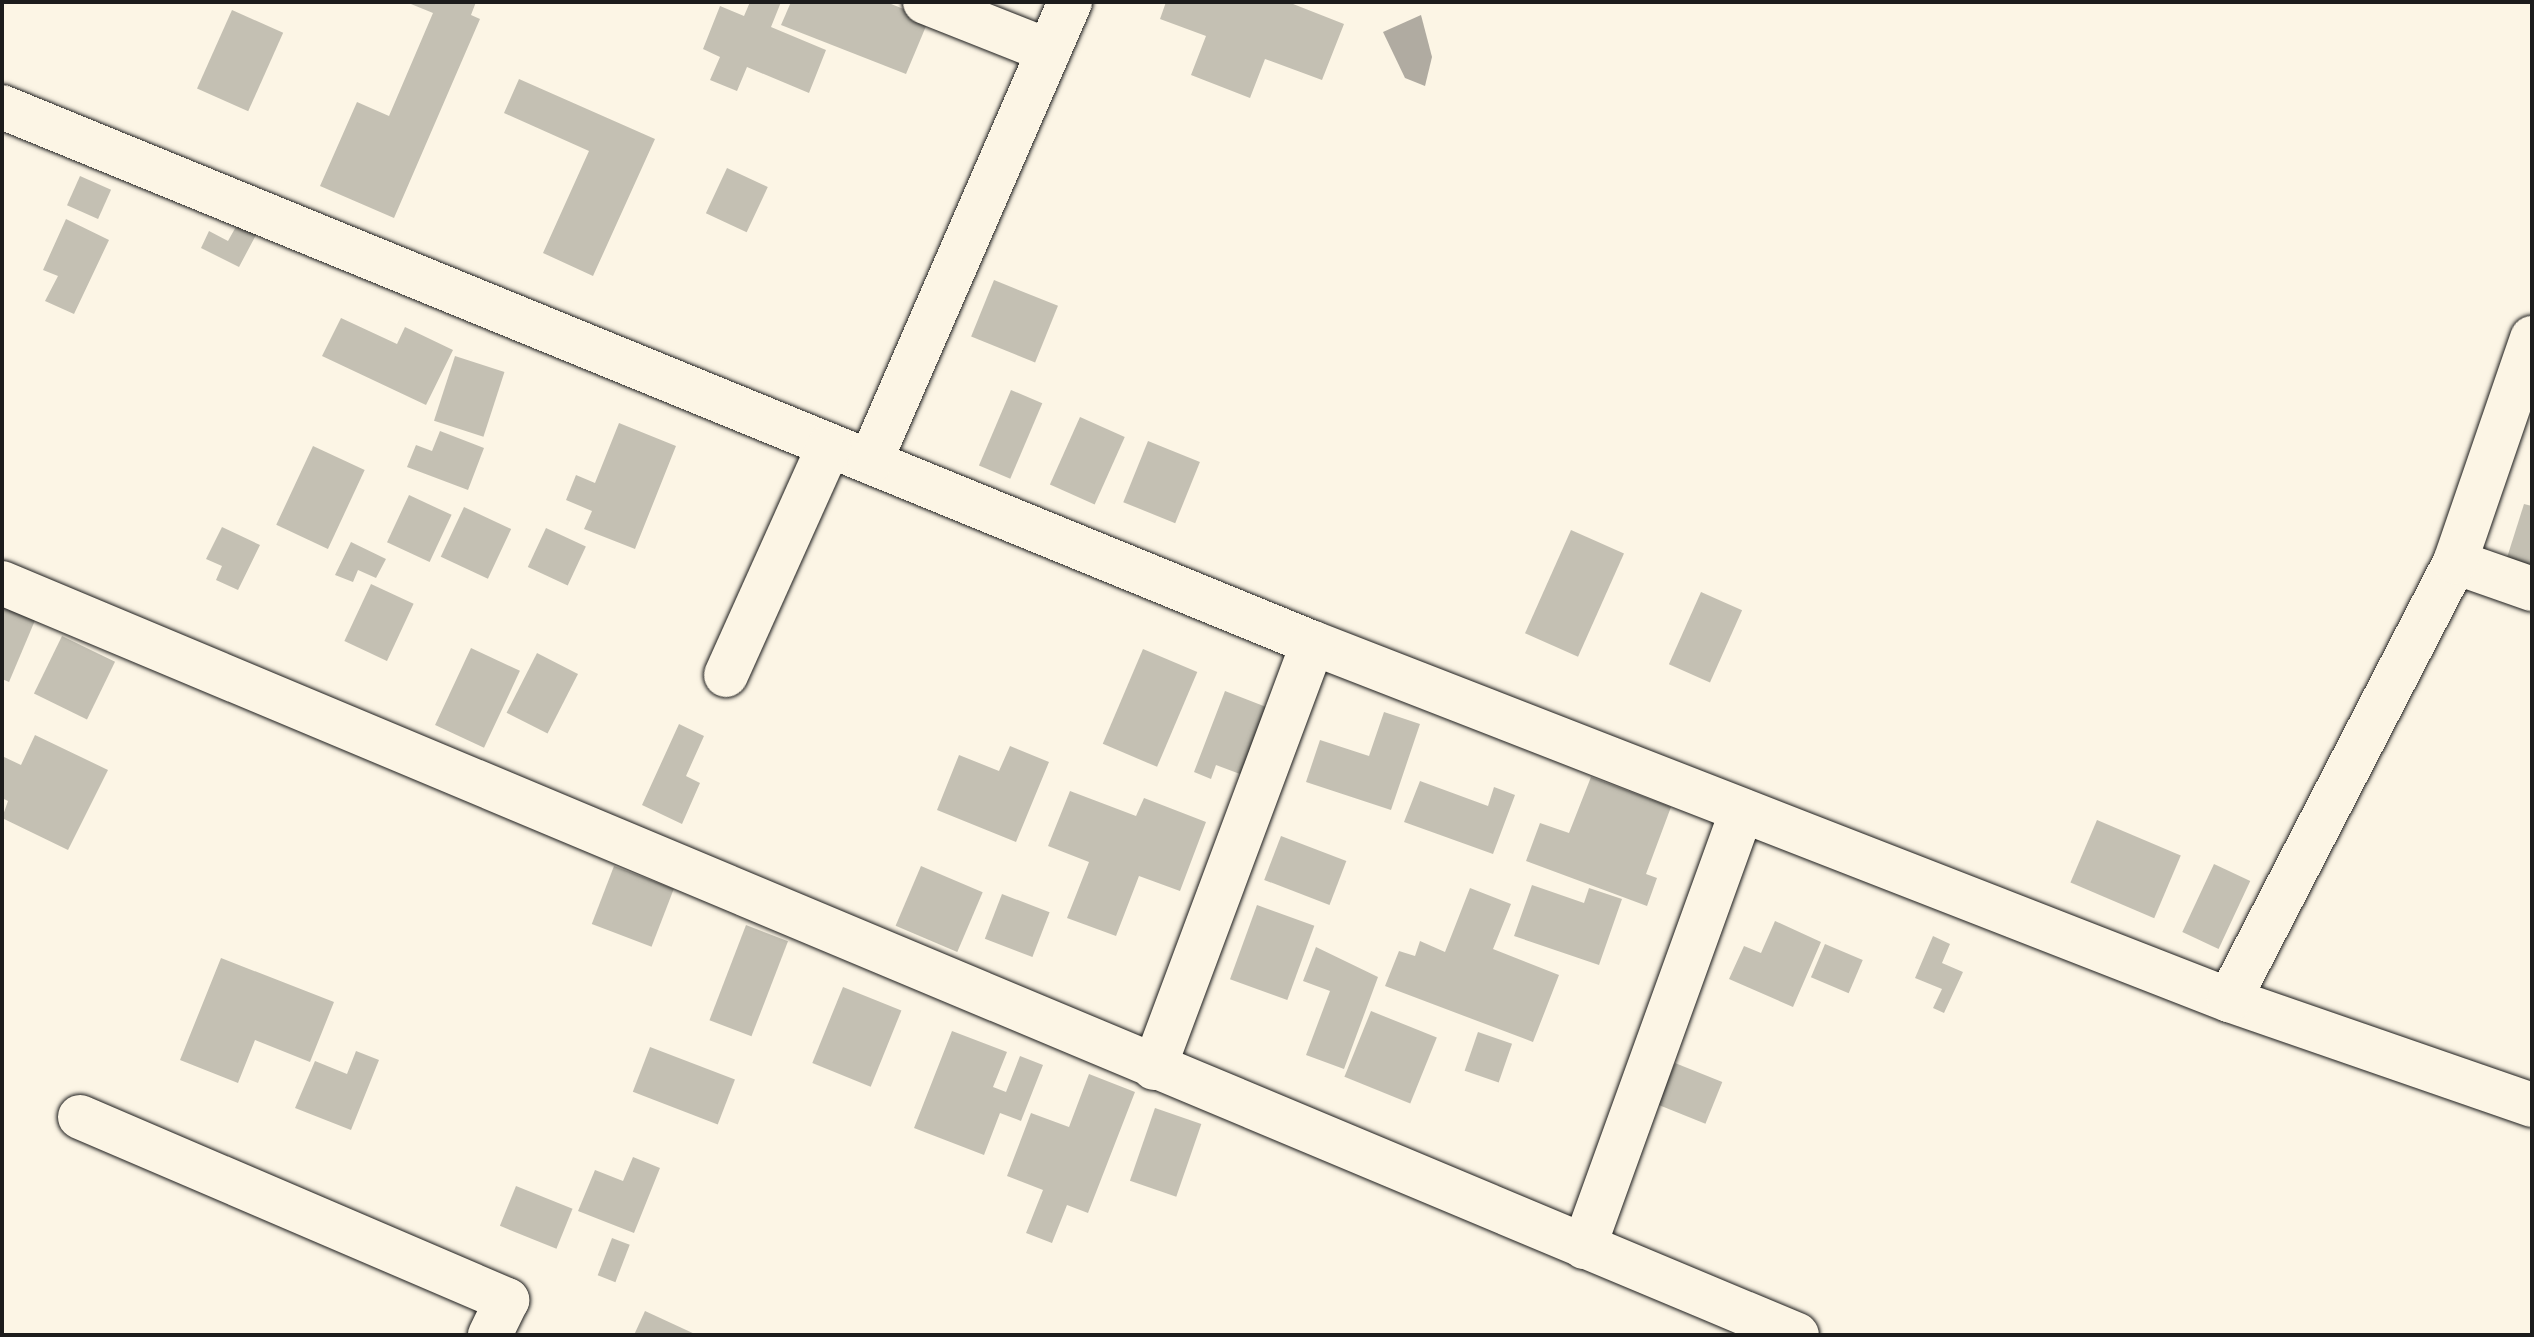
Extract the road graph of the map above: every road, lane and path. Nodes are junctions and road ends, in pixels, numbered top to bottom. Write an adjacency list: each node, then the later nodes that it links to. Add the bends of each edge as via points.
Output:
1 (925, 2): 3 (street)
2 (1070, 2): 3 (street)
3 (1049, 51): 7 (street)
4 (2, 107): 6 (street)
5 (2532, 338): 8 (street)
6 (829, 446): 7 (street); 12 (street)
7 (870, 462): 11 (street)
8 (2455, 562): 10 (street); 14 (street)
9 (2, 583): 15 (street)
10 (2532, 589)
11 (1313, 643): 13 (street); 15 (street)
12 (726, 675)
13 (1742, 811): 14 (street); 18 (street)
14 (2229, 1000): 16 (street)
15 (1154, 1068): 18 (street)
16 (2532, 1105)
17 (80, 1117): 19 (street, via 507,1300)
18 (1584, 1247): 20 (street)
19 (490, 1335)
20 (1797, 1335)

